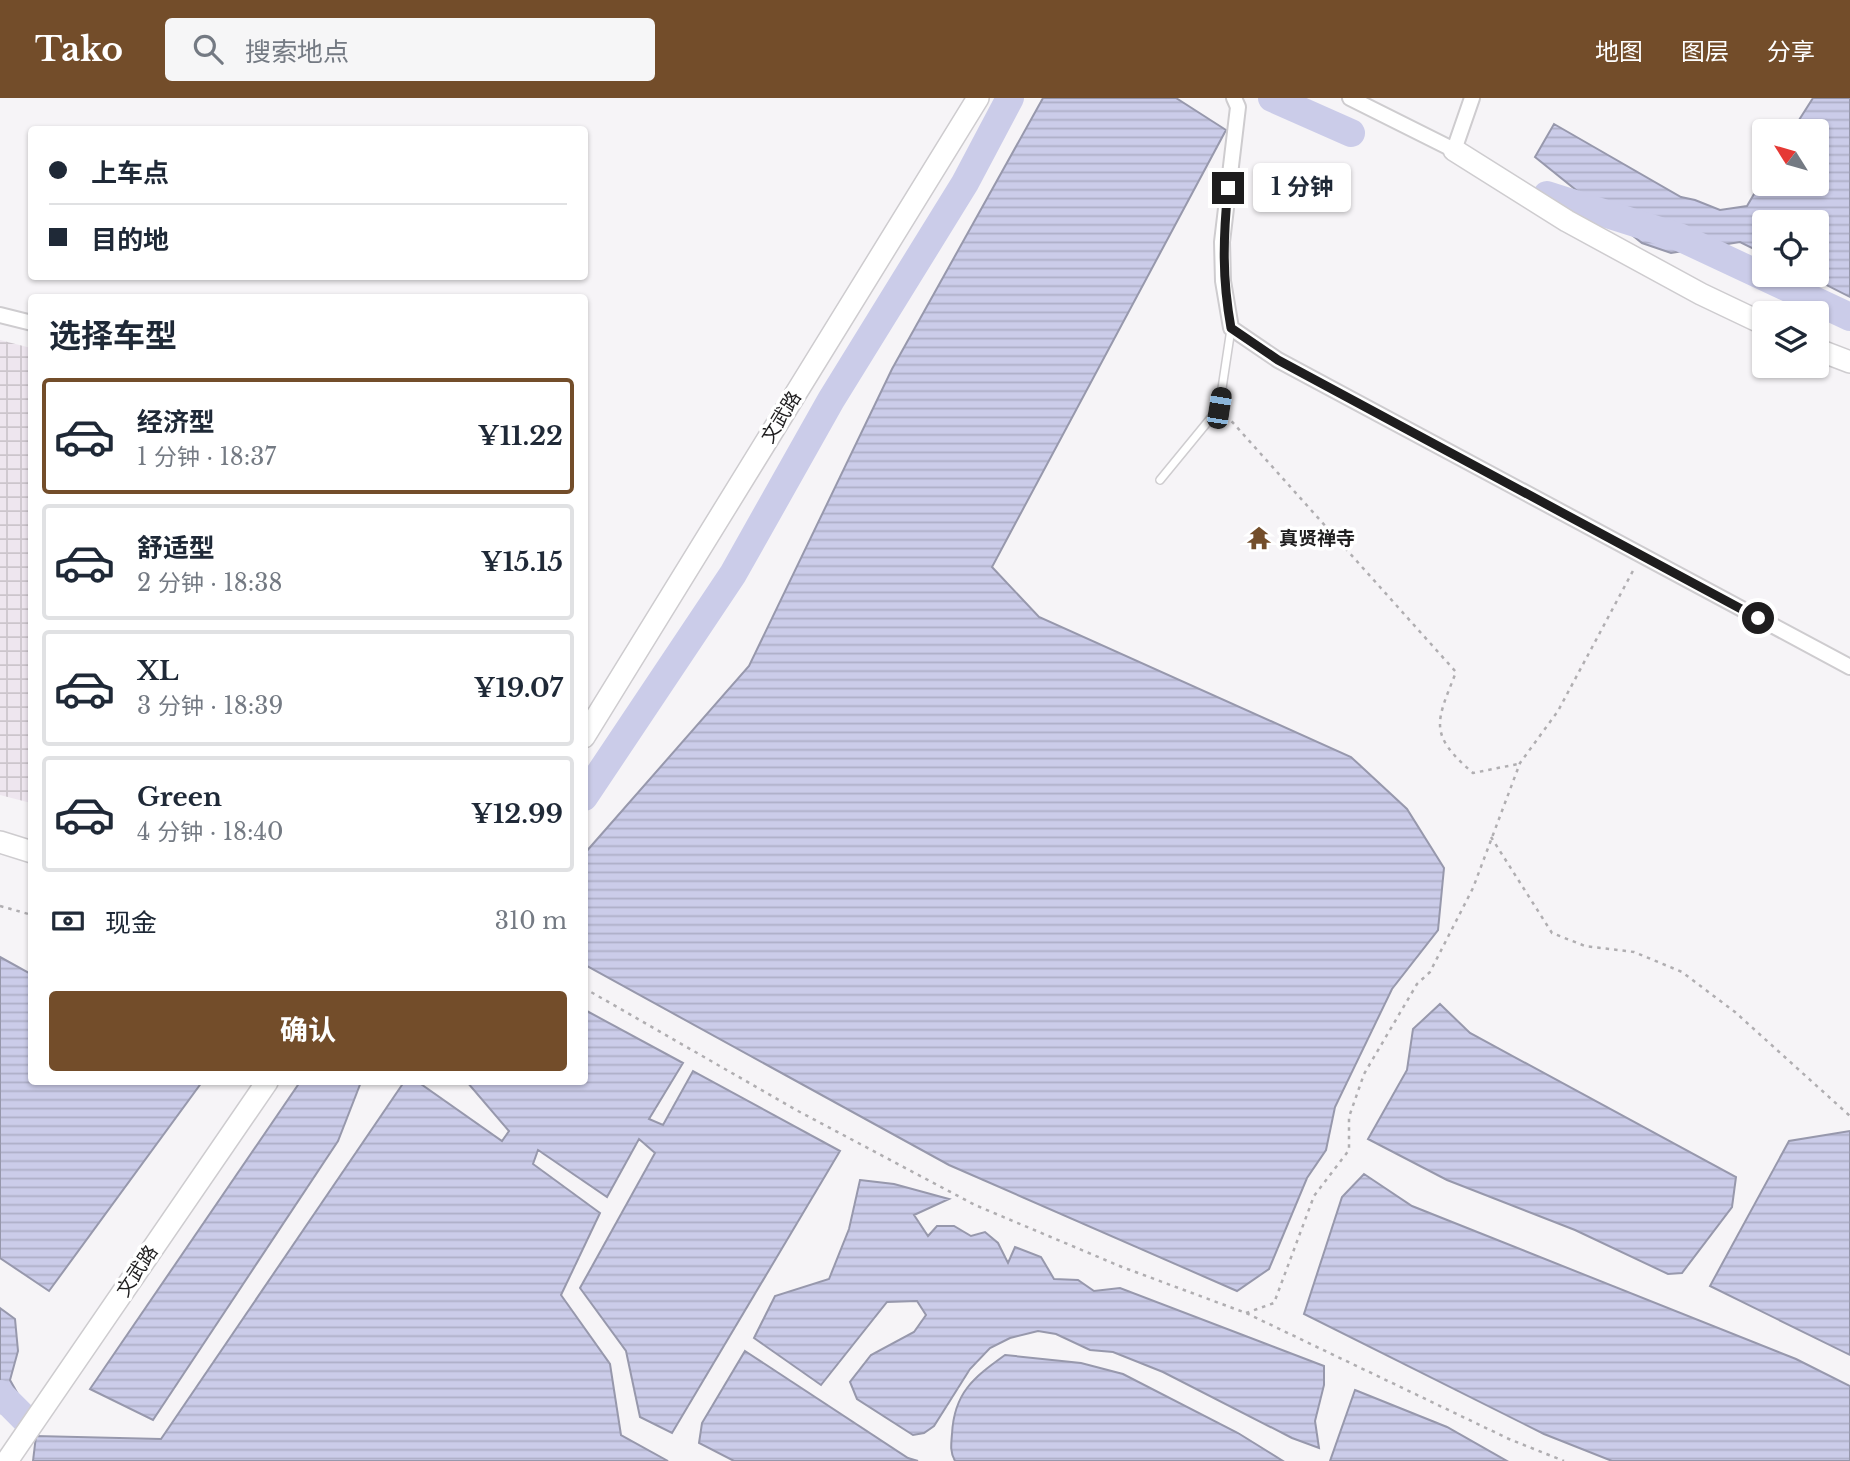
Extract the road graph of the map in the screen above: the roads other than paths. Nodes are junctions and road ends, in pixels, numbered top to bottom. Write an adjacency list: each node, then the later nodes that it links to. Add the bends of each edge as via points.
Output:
1 (978, 98): 14 (main road, 文武路)
2 (1350, 98): 5 (street)
3 (1472, 98): 5 (street)
4 (1236, 102): 9 (street, via 1222,242)
5 (1454, 150): 7 (main road, via 1567,221)
6 (0, 316): 8 (street)
7 (1752, 318)
8 (28, 322)
9 (1231, 328): 12 (lane, via 1219,408); 13 (street, via 1278,360)
10 (1829, 354): 11 (main road)
11 (1850, 362)
12 (1160, 480)
13 (1850, 667)
14 (588, 731)
15 (0, 842): 16 (main road)
16 (28, 851)
17 (265, 1085): 18 (main road, 文武路)
18 (6, 1461)

